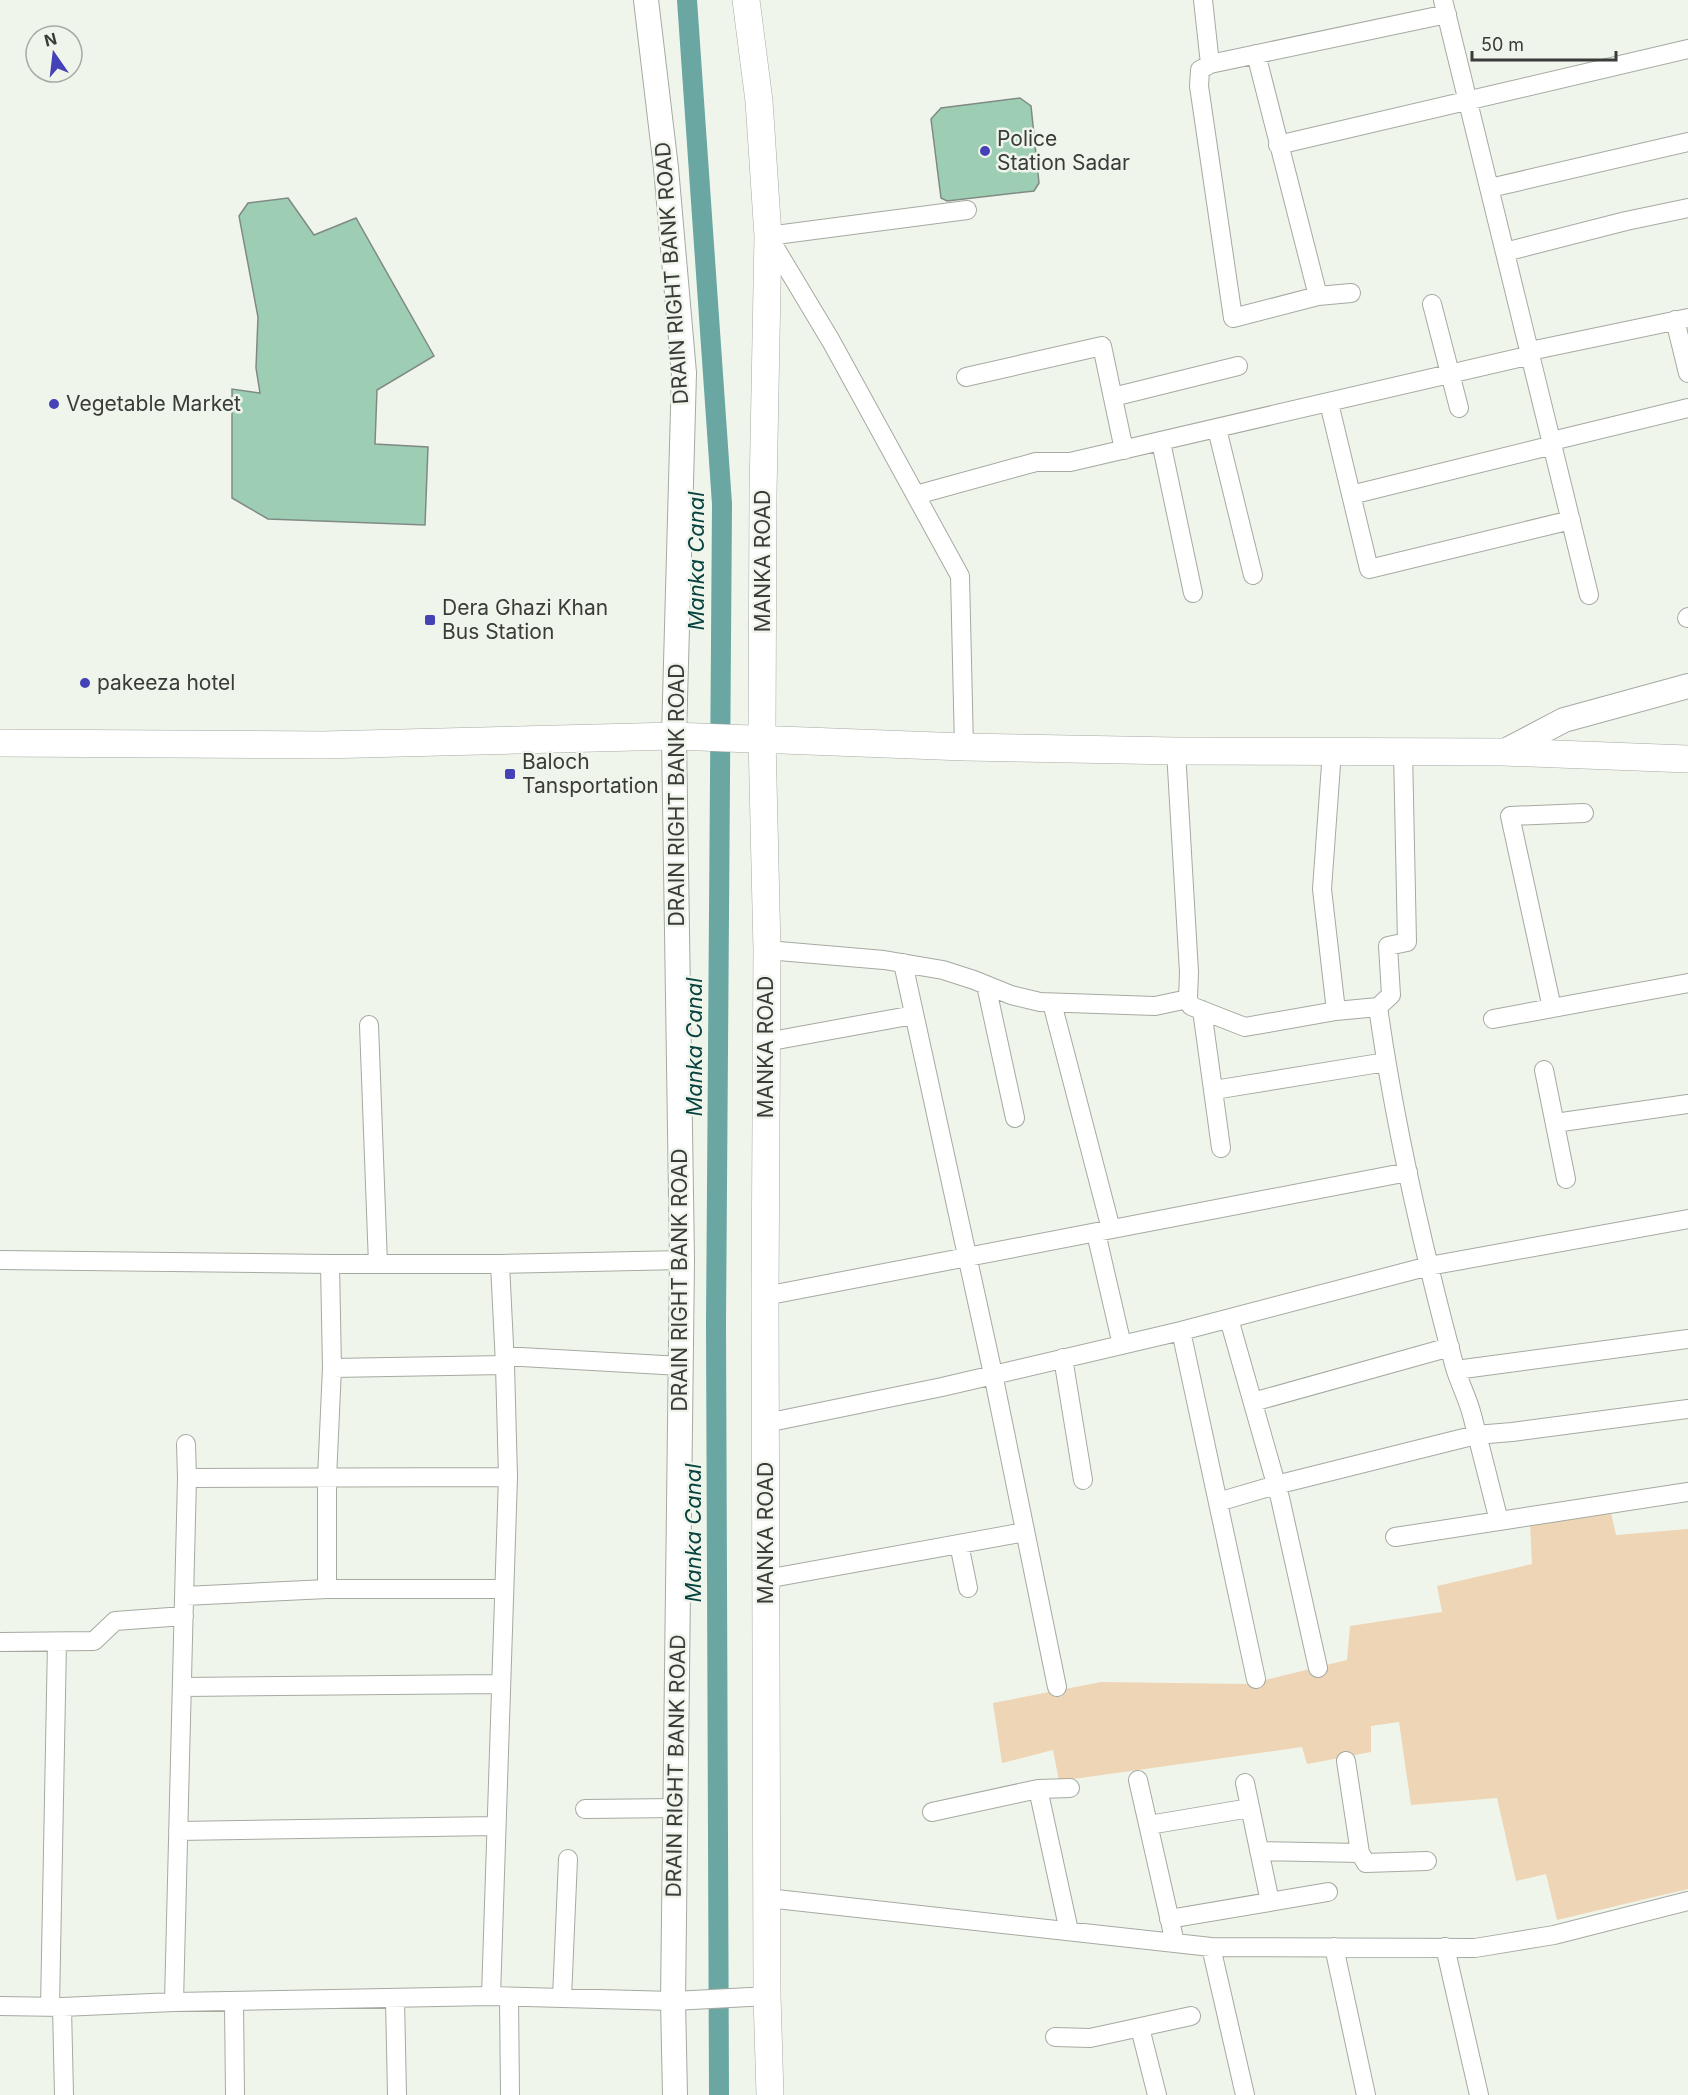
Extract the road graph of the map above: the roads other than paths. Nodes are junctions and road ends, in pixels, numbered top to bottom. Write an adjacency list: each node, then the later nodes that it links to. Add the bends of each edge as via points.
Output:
1 (646, 0): 40 (street, DRAIN RIGHT BANK ROAD, via 684,373)
2 (746, 0): 14 (main road, MANKA ROAD, via 759,101)
3 (1203, 0): 7 (street)
4 (1445, 7): 6 (street); 8 (street)
5 (1688, 49): 8 (street)
6 (1256, 54): 7 (street); 10 (street)
7 (1210, 64): 17 (street, via 1200,70 1199,86 1233,318)
8 (1468, 99): 10 (street); 11 (street)
9 (1688, 142): 11 (street)
10 (1278, 145): 17 (street)
11 (1490, 188): 15 (street)
12 (1688, 208): 15 (street)
13 (967, 210): 14 (street)
14 (768, 236): 33 (street); 41 (main road, MANKA ROAD)
15 (1505, 252): 20 (street)
16 (1351, 293): 17 (street)
17 (1318, 296)
18 (1432, 304): 23 (street)
19 (1682, 319): 20 (street); 22 (street)
20 (1530, 353): 23 (street); 31 (street)
21 (1238, 366): 25 (street)
22 (1688, 373)
23 (1450, 374): 26 (street); 27 (street)
24 (966, 377): 25 (street, via 1102,346)
25 (1113, 397): 32 (street)
26 (1329, 403): 29 (street); 34 (street)
27 (1459, 408)
28 (1688, 408): 31 (street)
29 (1216, 429): 30 (street); 36 (street)
30 (1161, 441): 32 (street); 37 (street)
31 (1552, 443): 34 (street); 35 (street)
32 (1124, 450): 33 (street, via 1070,462 1036,462)
33 (916, 495): 43 (street, via 960,576)
34 (1351, 495): 35 (street, via 1369,569)
35 (1571, 520): 38 (street)
36 (1253, 575)
37 (1193, 593)
38 (1589, 595)
39 (1688, 686): 47 (street, via 1564,720)
40 (674, 736): 41 (main road); 42 (main road, via 323,745); 76 (street, DRAIN RIGHT BANK ROAD)
41 (762, 738): 43 (main road); 50 (main road, MANKA ROAD)
42 (0, 742)
43 (964, 747): 44 (main road)
44 (1176, 751): 45 (main road); 55 (street, via 1188,972)
45 (1332, 751): 46 (main road); 58 (street, via 1322,889)
46 (1403, 751): 47 (main road); 56 (street, via 1407,942 1388,946 1391,995)
47 (1503, 752): 48 (main road)
48 (1688, 759)
49 (1584, 813): 57 (street, via 1510,816)
50 (767, 950): 51 (street); 62 (main road, MANKA ROAD)
51 (903, 963): 53 (street, via 943,970); 59 (street)
52 (1688, 983): 57 (street)
53 (986, 985): 54 (street, via 1011,995); 67 (street)
54 (1052, 1003): 55 (street); 73 (street)
55 (1195, 1005): 58 (street, via 1245,1027); 65 (street)
56 (1378, 1007): 58 (street); 63 (street)
57 (1552, 1008): 60 (street)
58 (1336, 1011)
59 (914, 1015): 62 (street); 74 (street)
60 (1493, 1019)
61 (369, 1025): 78 (street)
62 (766, 1042): 81 (main road, MANKA ROAD)
63 (1386, 1062): 65 (street); 70 (street)
64 (1544, 1070): 68 (street)
65 (1214, 1090): 69 (street)
66 (1688, 1104): 68 (street)
67 (1015, 1118)
68 (1555, 1124): 71 (street)
69 (1221, 1148)
70 (1408, 1172): 73 (street); 80 (street)
71 (1566, 1179)
72 (1688, 1219): 80 (street)
73 (1104, 1231): 74 (street); 85 (street)
74 (966, 1259): 81 (street); 92 (street)
75 (0, 1260): 77 (street)
76 (682, 1260): 79 (street); 89 (street, DRAIN RIGHT BANK ROAD)
77 (330, 1264): 78 (street); 90 (street)
78 (378, 1264): 79 (street)
79 (500, 1264): 88 (street)
80 (1429, 1266): 82 (street); 86 (street)
81 (765, 1296): 95 (main road, MANKA ROAD)
82 (1229, 1319): 83 (street); 93 (street)
83 (1181, 1331): 85 (street); 104 (street)
84 (1688, 1339): 91 (street)
85 (1122, 1345): 87 (street)
86 (1450, 1347): 91 (street); 93 (street)
87 (1063, 1358): 92 (street); 101 (street)
88 (505, 1360): 89 (street); 90 (street); 98 (street)
89 (681, 1366): 127 (street, DRAIN RIGHT BANK ROAD)
90 (332, 1368): 100 (street)
91 (1456, 1370): 96 (street)
92 (993, 1374): 95 (street); 106 (street)
93 (1253, 1402): 102 (street)
94 (1688, 1409): 96 (street)
95 (766, 1423): 109 (main road, MANKA ROAD)
96 (1476, 1435): 102 (street); 105 (street)
97 (186, 1444): 99 (street)
98 (508, 1477): 100 (street); 112 (street)
99 (187, 1478): 100 (street); 113 (street)
100 (327, 1478): 111 (street)
101 (1083, 1480)
102 (1276, 1485): 104 (street); 117 (street)
103 (1688, 1492): 105 (street)
104 (1218, 1502): 118 (street)
105 (1499, 1521): 107 (street)
106 (1025, 1532): 108 (street); 120 (street)
107 (1395, 1537)
108 (958, 1544): 109 (street); 110 (street)
109 (766, 1579): 139 (main road, MANKA ROAD)
110 (968, 1588)
111 (327, 1589): 112 (street); 113 (street)
112 (504, 1589): 119 (street)
113 (185, 1596): 114 (street)
114 (184, 1616): 116 (street, via 115,1621 94,1641); 121 (street)
115 (0, 1642): 116 (street)
116 (57, 1642): 156 (street)
117 (1318, 1668)
118 (1256, 1679)
119 (500, 1684): 121 (street); 132 (street)
120 (1057, 1687)
121 (182, 1688): 133 (street)
122 (1346, 1761): 135 (street)
123 (1138, 1780): 131 (street)
124 (1245, 1784): 128 (street)
125 (1070, 1788): 126 (street)
126 (1038, 1789): 130 (street); 143 (street)
127 (676, 1808): 129 (street); 152 (street, DRAIN RIGHT BANK ROAD)
128 (1250, 1808): 131 (street); 134 (street)
129 (585, 1809)
130 (932, 1812)
131 (1149, 1825): 142 (street)
132 (496, 1826): 133 (street); 148 (street)
133 (178, 1831): 153 (street)
134 (1259, 1851): 135 (street); 141 (street)
135 (1360, 1853): 137 (street, via 1365,1863)
136 (568, 1859): 151 (street)
137 (1427, 1861)
138 (1328, 1892): 141 (street)
139 (767, 1898): 143 (street); 149 (main road, MANKA ROAD)
140 (1688, 1901): 147 (street, via 1554,1935 1475,1948)
141 (1270, 1902): 142 (street)
142 (1170, 1919): 144 (street)
143 (1069, 1931): 144 (street)
144 (1175, 1943): 145 (street)
145 (1211, 1947): 146 (street); 167 (street)
146 (1334, 1947): 147 (street); 168 (street)
147 (1445, 1947): 169 (street)
148 (500, 1996): 150 (street); 151 (street); 163 (street)
149 (768, 1996): 152 (street); 165 (main road, MANKA ROAD)
150 (395, 1998): 154 (street); 162 (street)
151 (562, 1998): 152 (street)
152 (674, 2001): 164 (street, DRAIN RIGHT BANK ROAD)
153 (174, 2002): 154 (street); 156 (street)
154 (234, 2002): 161 (street)
155 (0, 2006): 156 (street)
156 (56, 2007): 160 (street)
157 (1191, 2016): 158 (street)
158 (1140, 2028): 159 (street, via 1090,2038); 166 (street)
159 (1055, 2037)
160 (64, 2095)
161 (235, 2095)
162 (398, 2095)
163 (510, 2095)
164 (675, 2095)
165 (770, 2095)
166 (1157, 2095)
167 (1245, 2095)
168 (1366, 2095)
169 (1479, 2095)

